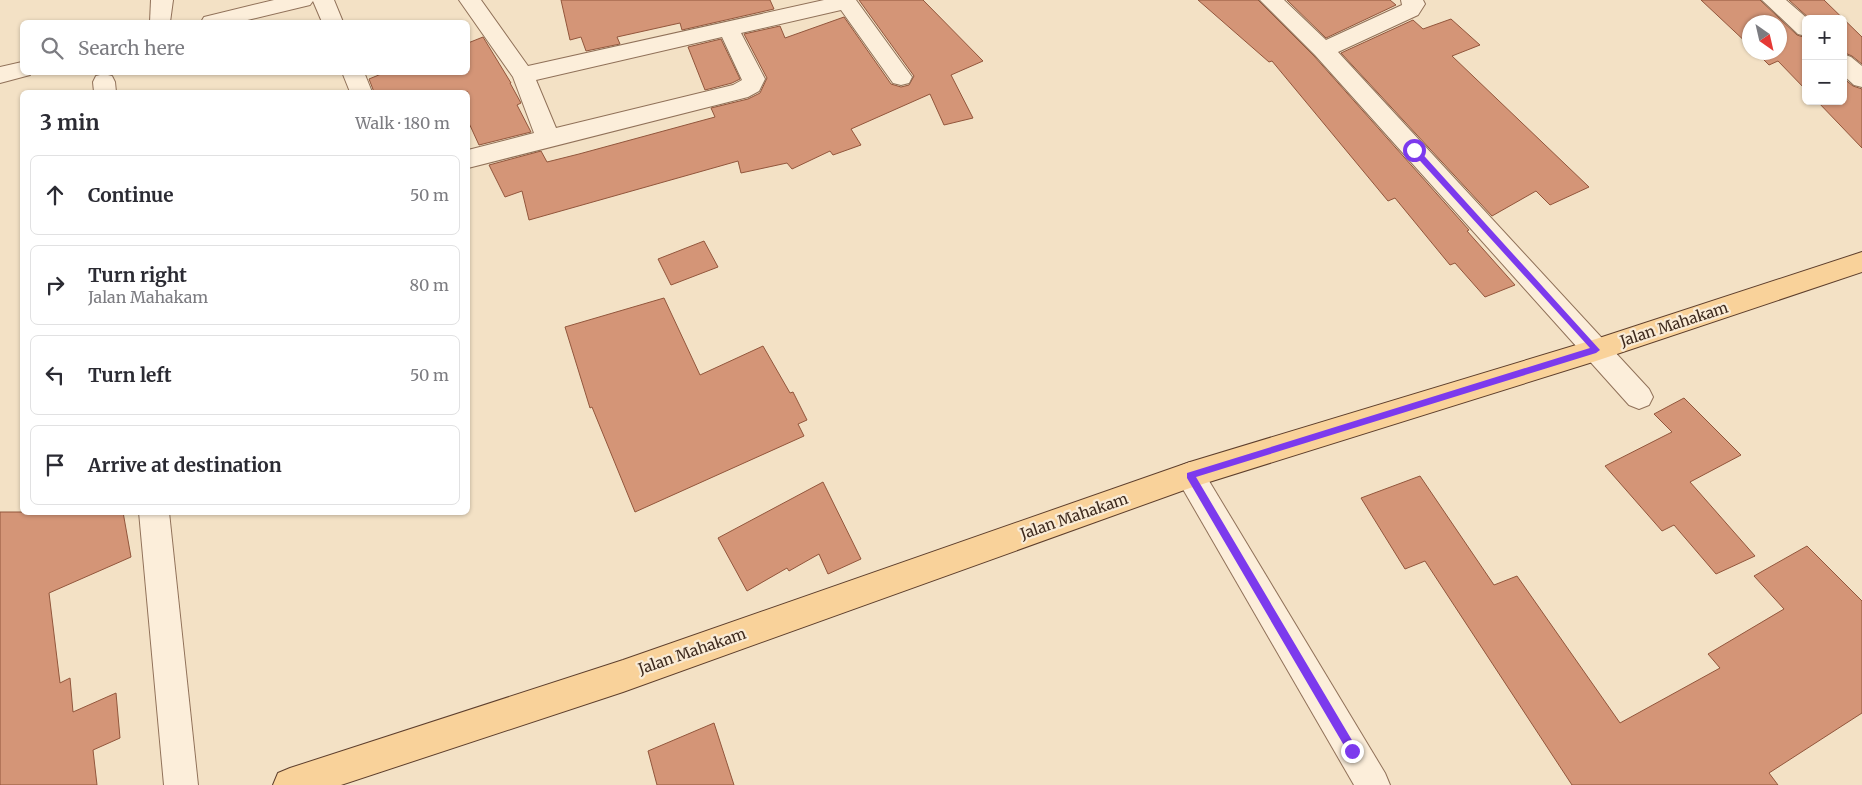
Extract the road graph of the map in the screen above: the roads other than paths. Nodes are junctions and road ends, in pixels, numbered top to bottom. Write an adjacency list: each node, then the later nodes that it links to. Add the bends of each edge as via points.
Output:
1 (162, 0): 9 (street)
2 (303, 0): 10 (street)
3 (323, 0): 11 (street)
4 (470, 0): 19 (street)
5 (1271, 0): 14 (street)
6 (1412, 0): 14 (street, via 1414,4 1410,10)
7 (1773, 0): 12 (street)
8 (845, 1): 13 (street); 20 (street)
9 (160, 20)
10 (220, 20)
11 (331, 20)
12 (1802, 25)
13 (728, 29): 19 (street); 23 (street, via 754,79 751,85 740,91)
14 (1323, 50): 26 (street)
15 (1847, 66): 21 (street)
16 (20, 70): 17 (street)
17 (0, 75)
18 (353, 75): 22 (street)
19 (523, 75): 23 (street)
20 (901, 77)
21 (1862, 79)
22 (360, 90)
23 (548, 138): 24 (street)
24 (470, 158)
25 (1862, 262): 26 (main road, Jalan Mahakam)
26 (1596, 350): 27 (street); 28 (main road, Jalan Mahakam)
27 (1639, 397)
28 (1190, 475): 31 (main road, Jalan Mahakam, via 623,676); 32 (street)
29 (154, 515): 30 (street)
30 (181, 785)
31 (290, 785)
32 (1373, 785)

